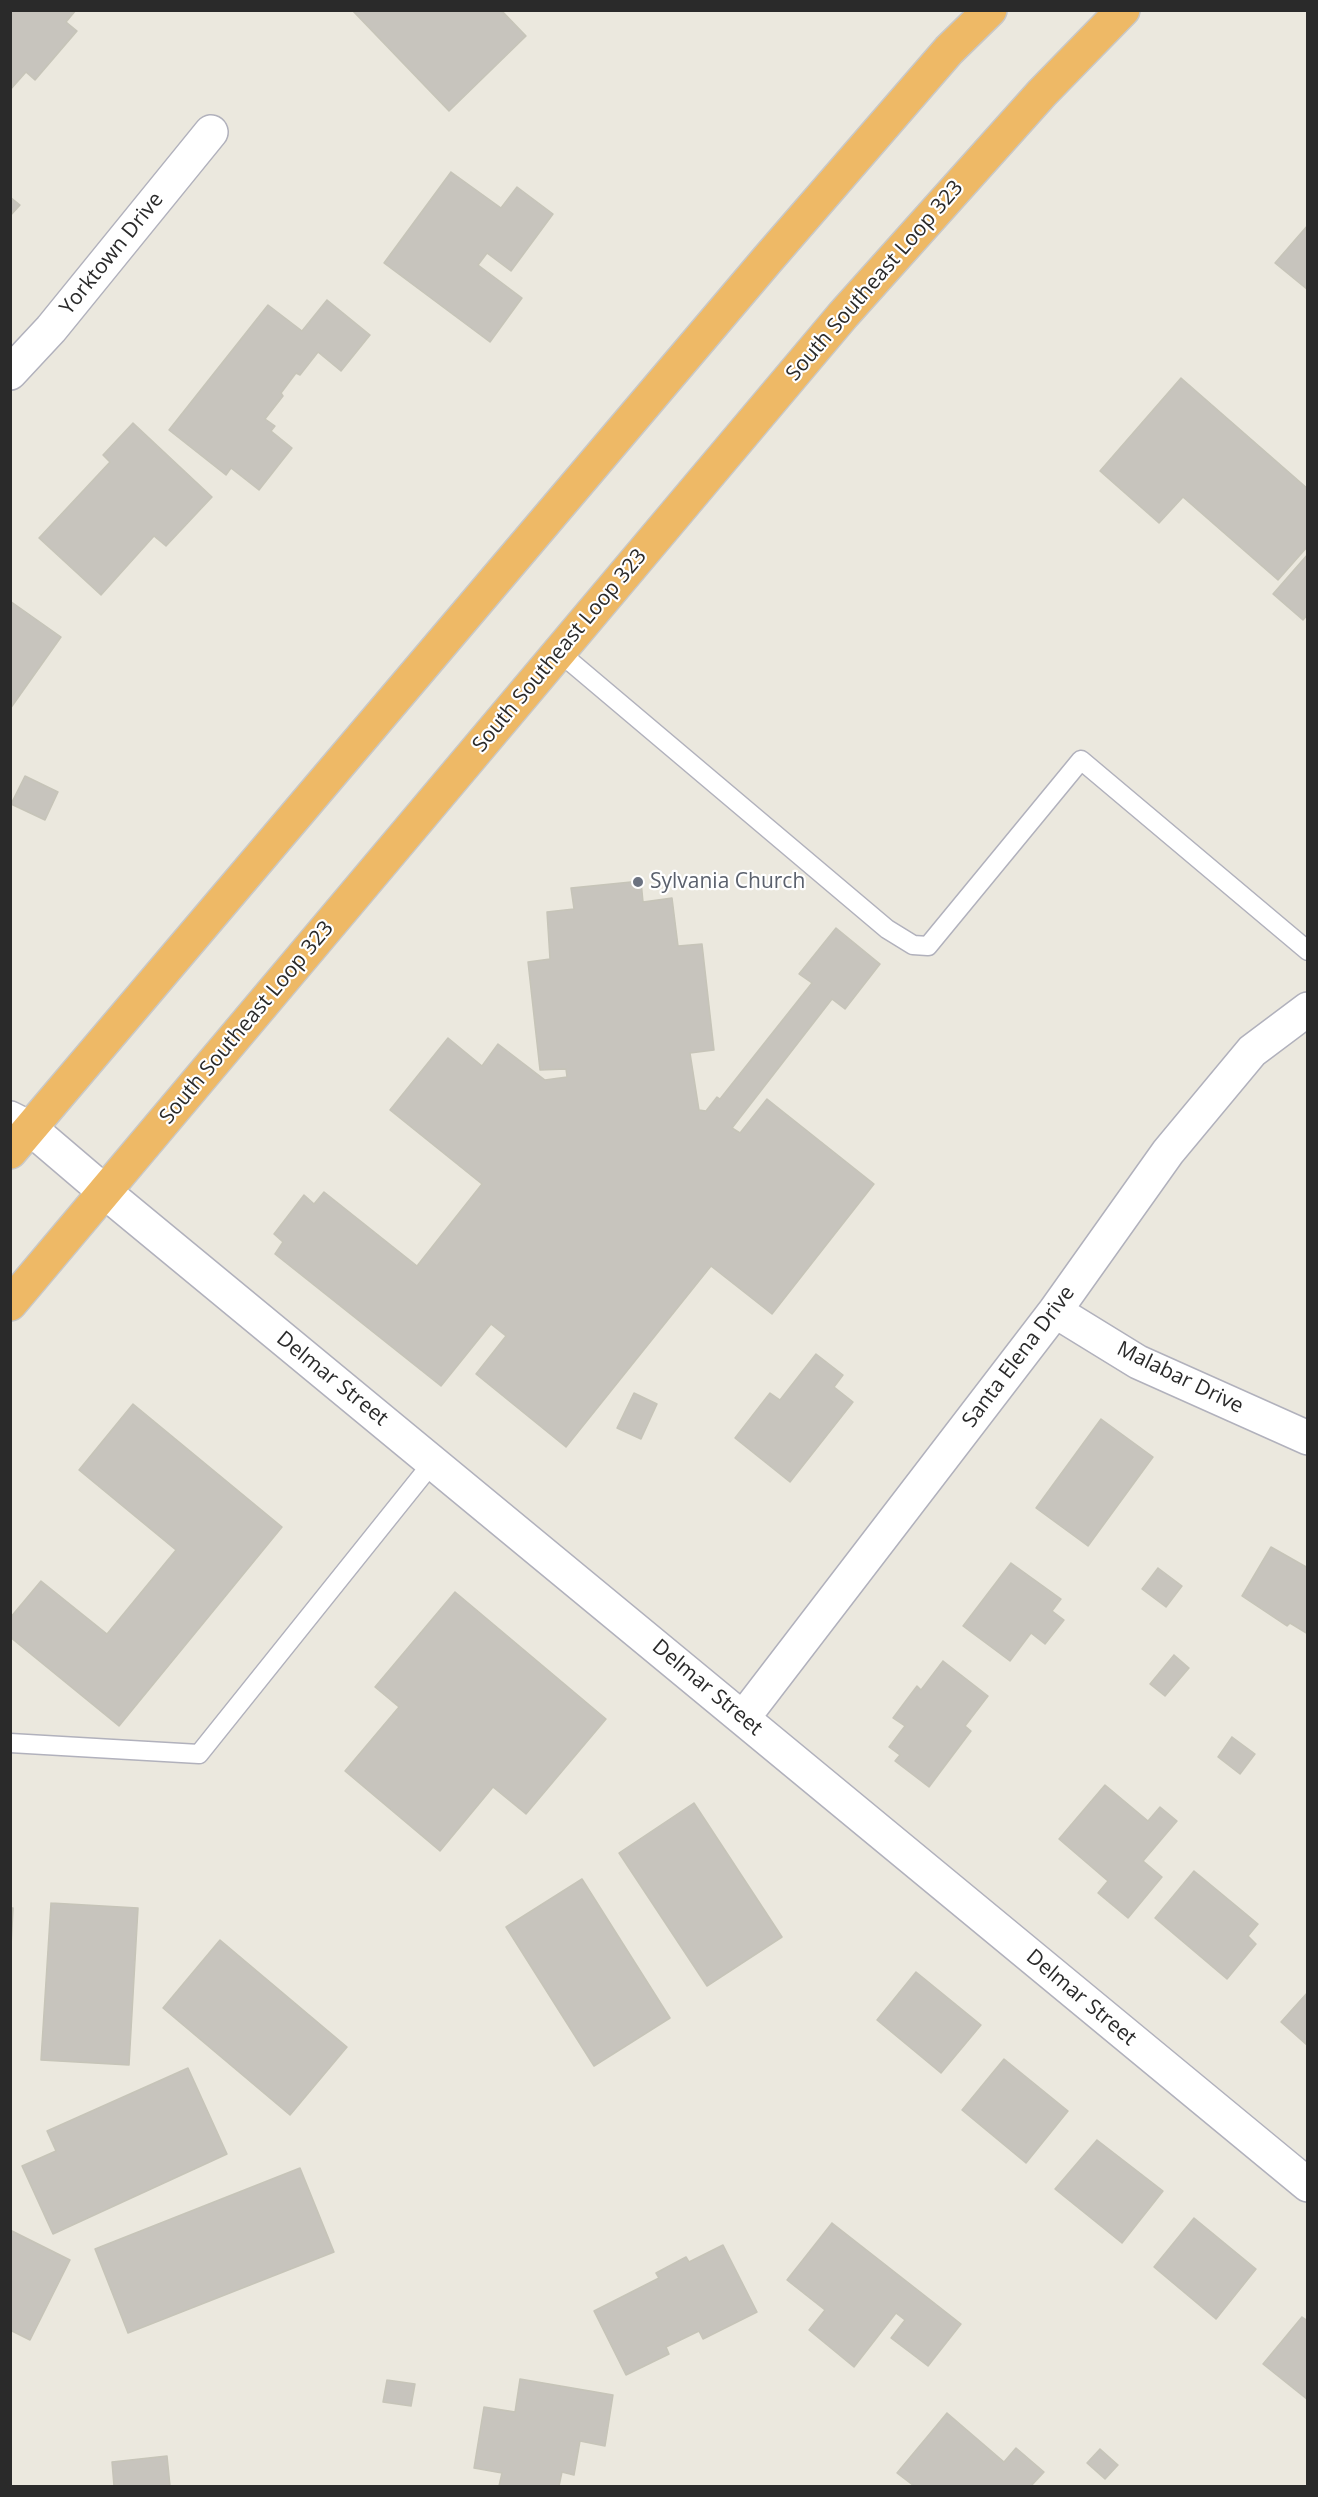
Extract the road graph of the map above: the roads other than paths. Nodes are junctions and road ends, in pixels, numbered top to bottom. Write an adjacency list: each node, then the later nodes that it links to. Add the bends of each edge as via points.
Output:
1 (990, 10): 8 (highway, via 949,50)
2 (1112, 14): 5 (highway, South Southeast Loop 323, via 843,315)
3 (211, 132): 4 (street, Yorktown Drive, via 51,329)
4 (10, 373)
5 (560, 652): 6 (lane, via 887,929 913,945 928,946 1081,760); 9 (highway, South Southeast Loop 323)
6 (1308, 951)
7 (1308, 1009): 11 (street, Santa Elena Drive, via 1252,1051 1198,1115)
8 (17, 1132): 9 (street, Delmar Street)
9 (105, 1192): 10 (highway, South Southeast Loop 323); 13 (street, Delmar Street)
10 (10, 1304)
11 (1055, 1311): 12 (street, Malabar Drive, via 1138,1362); 14 (street, Santa Elena Drive)
12 (1308, 1438)
13 (433, 1462): 14 (street, Delmar Street); 15 (lane, via 199,1754)
14 (744, 1718): 16 (street, Delmar Street)
15 (10, 1743)
16 (1308, 2185)

